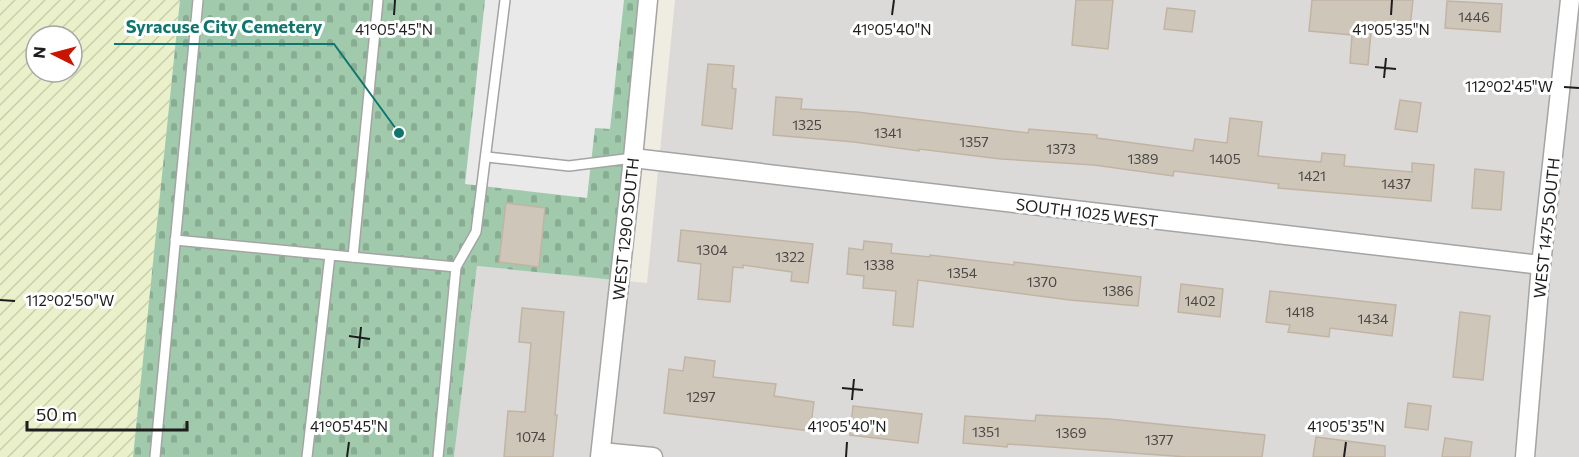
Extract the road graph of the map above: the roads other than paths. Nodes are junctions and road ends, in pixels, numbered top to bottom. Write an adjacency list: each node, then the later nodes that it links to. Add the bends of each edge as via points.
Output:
1 (198, 0): 8 (lane)
2 (378, 0): 10 (lane)
3 (505, 0): 6 (lane)
4 (648, 0): 7 (street, WEST 1290 SOUTH)
5 (1570, 0): 11 (street, WEST 1475 SOUTH)
6 (487, 157): 7 (lane, via 569,166); 12 (lane, via 476,232)
7 (633, 158): 11 (street, SOUTH 1025 WEST); 13 (street, WEST 1290 SOUTH)
8 (175, 240): 9 (lane); 14 (lane)
9 (330, 255): 10 (lane); 15 (lane)
10 (353, 257): 12 (lane)
11 (1541, 265): 18 (street, WEST 1475 SOUTH)
12 (456, 267): 16 (lane)
13 (600, 454): 17 (street)
14 (155, 457)
15 (308, 457)
16 (438, 457)
17 (652, 457)
18 (1525, 457)

